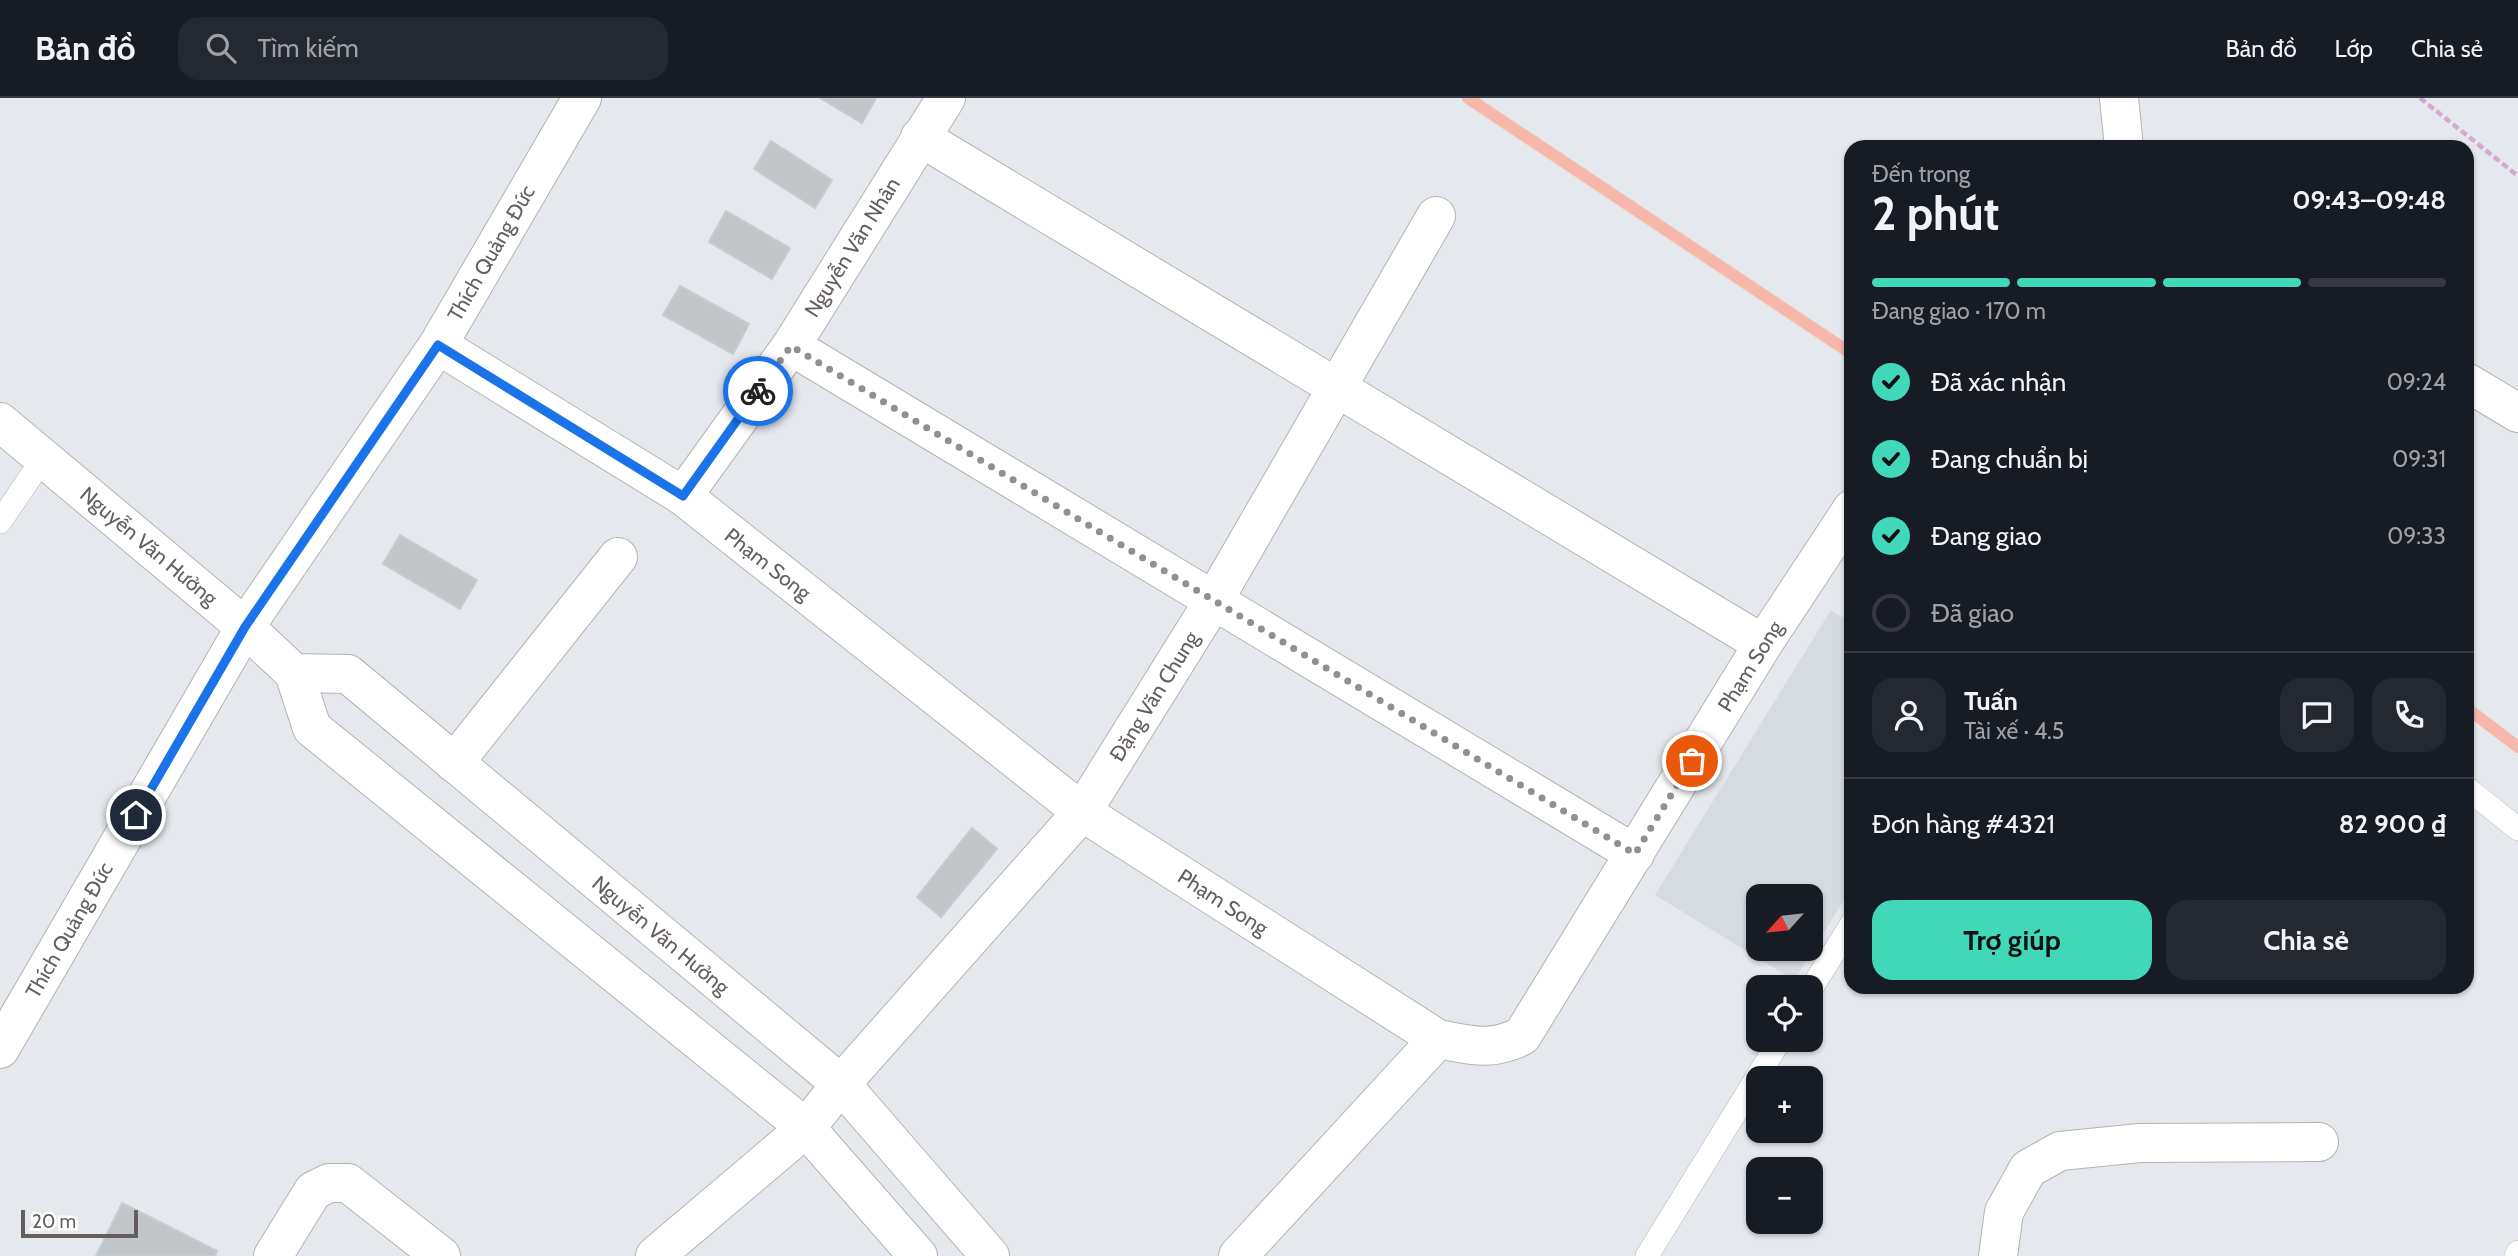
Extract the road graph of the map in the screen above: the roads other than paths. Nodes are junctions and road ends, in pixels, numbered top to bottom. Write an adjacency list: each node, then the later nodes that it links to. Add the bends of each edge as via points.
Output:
1 (582, 98): 7 (street, Thích Quảng Đức)
2 (946, 98): 4 (street, Nguyễn Văn Nhân)
3 (2119, 98): 5 (street)
4 (920, 137): 8 (street, Nguyễn Văn Nhân); 9 (street)
5 (2123, 140)
6 (1436, 216): 9 (street, Đặng Văn Chung)
7 (438, 345): 14 (street, Phạm Song); 19 (street, Thích Quảng Đức)
8 (791, 346): 14 (street, Nguyễn Văn Nhân); 18 (street)
9 (1336, 387): 18 (street, Đặng Văn Chung); 20 (street)
10 (2474, 387): 11 (street)
11 (2518, 413)
12 (0, 422): 13 (street, Nguyễn Văn Hưởng)
13 (44, 457): 16 (lane); 19 (street, Nguyễn Văn Hưởng)
14 (683, 496): 24 (street, Phạm Song)
15 (1844, 521): 20 (street, Phạm Song)
16 (0, 522)
17 (618, 558): 22 (street)
18 (1214, 600): 24 (street, Đặng Văn Chung); 26 (street)
19 (245, 627): 21 (street, Nguyễn Văn Hưởng); 30 (street, Thích Quảng Đức)
20 (1763, 644): 26 (street, Phạm Song)
21 (294, 673): 22 (street, Nguyễn Văn Hưởng, via 348,674); 33 (street, Nguyễn Văn Hưởng, via 312,728)
22 (454, 764): 32 (street, Nguyễn Văn Hưởng)
23 (2474, 794): 25 (lane)
24 (1082, 812): 29 (street, Phạm Song); 32 (street, Đặng Văn Chung)
25 (2518, 829)
26 (1635, 854): 29 (street, Phạm Song, via 1522,1036 1488,1048)
27 (1844, 936): 28 (lane)
28 (1820, 975)
29 (1438, 1039): 40 (street)
30 (0, 1049)
31 (1773, 1052): 41 (lane)
32 (841, 1084): 33 (street, Đặng Văn Chung); 39 (street, Nguyễn Văn Hưởng)
33 (806, 1128): 37 (street, Đặng Văn Chung); 38 (street, Nguyễn Văn Hưởng)
34 (2319, 1142): 42 (street, via 2140,1143 2060,1151 2028,1169 2004,1212)
35 (273, 1256): 36 (street, via 313,1191 329,1182 348,1183)
36 (441, 1256)
37 (655, 1256)
38 (918, 1256)
39 (990, 1256)
40 (1238, 1256)
41 (1647, 1256)
42 (1998, 1256)

